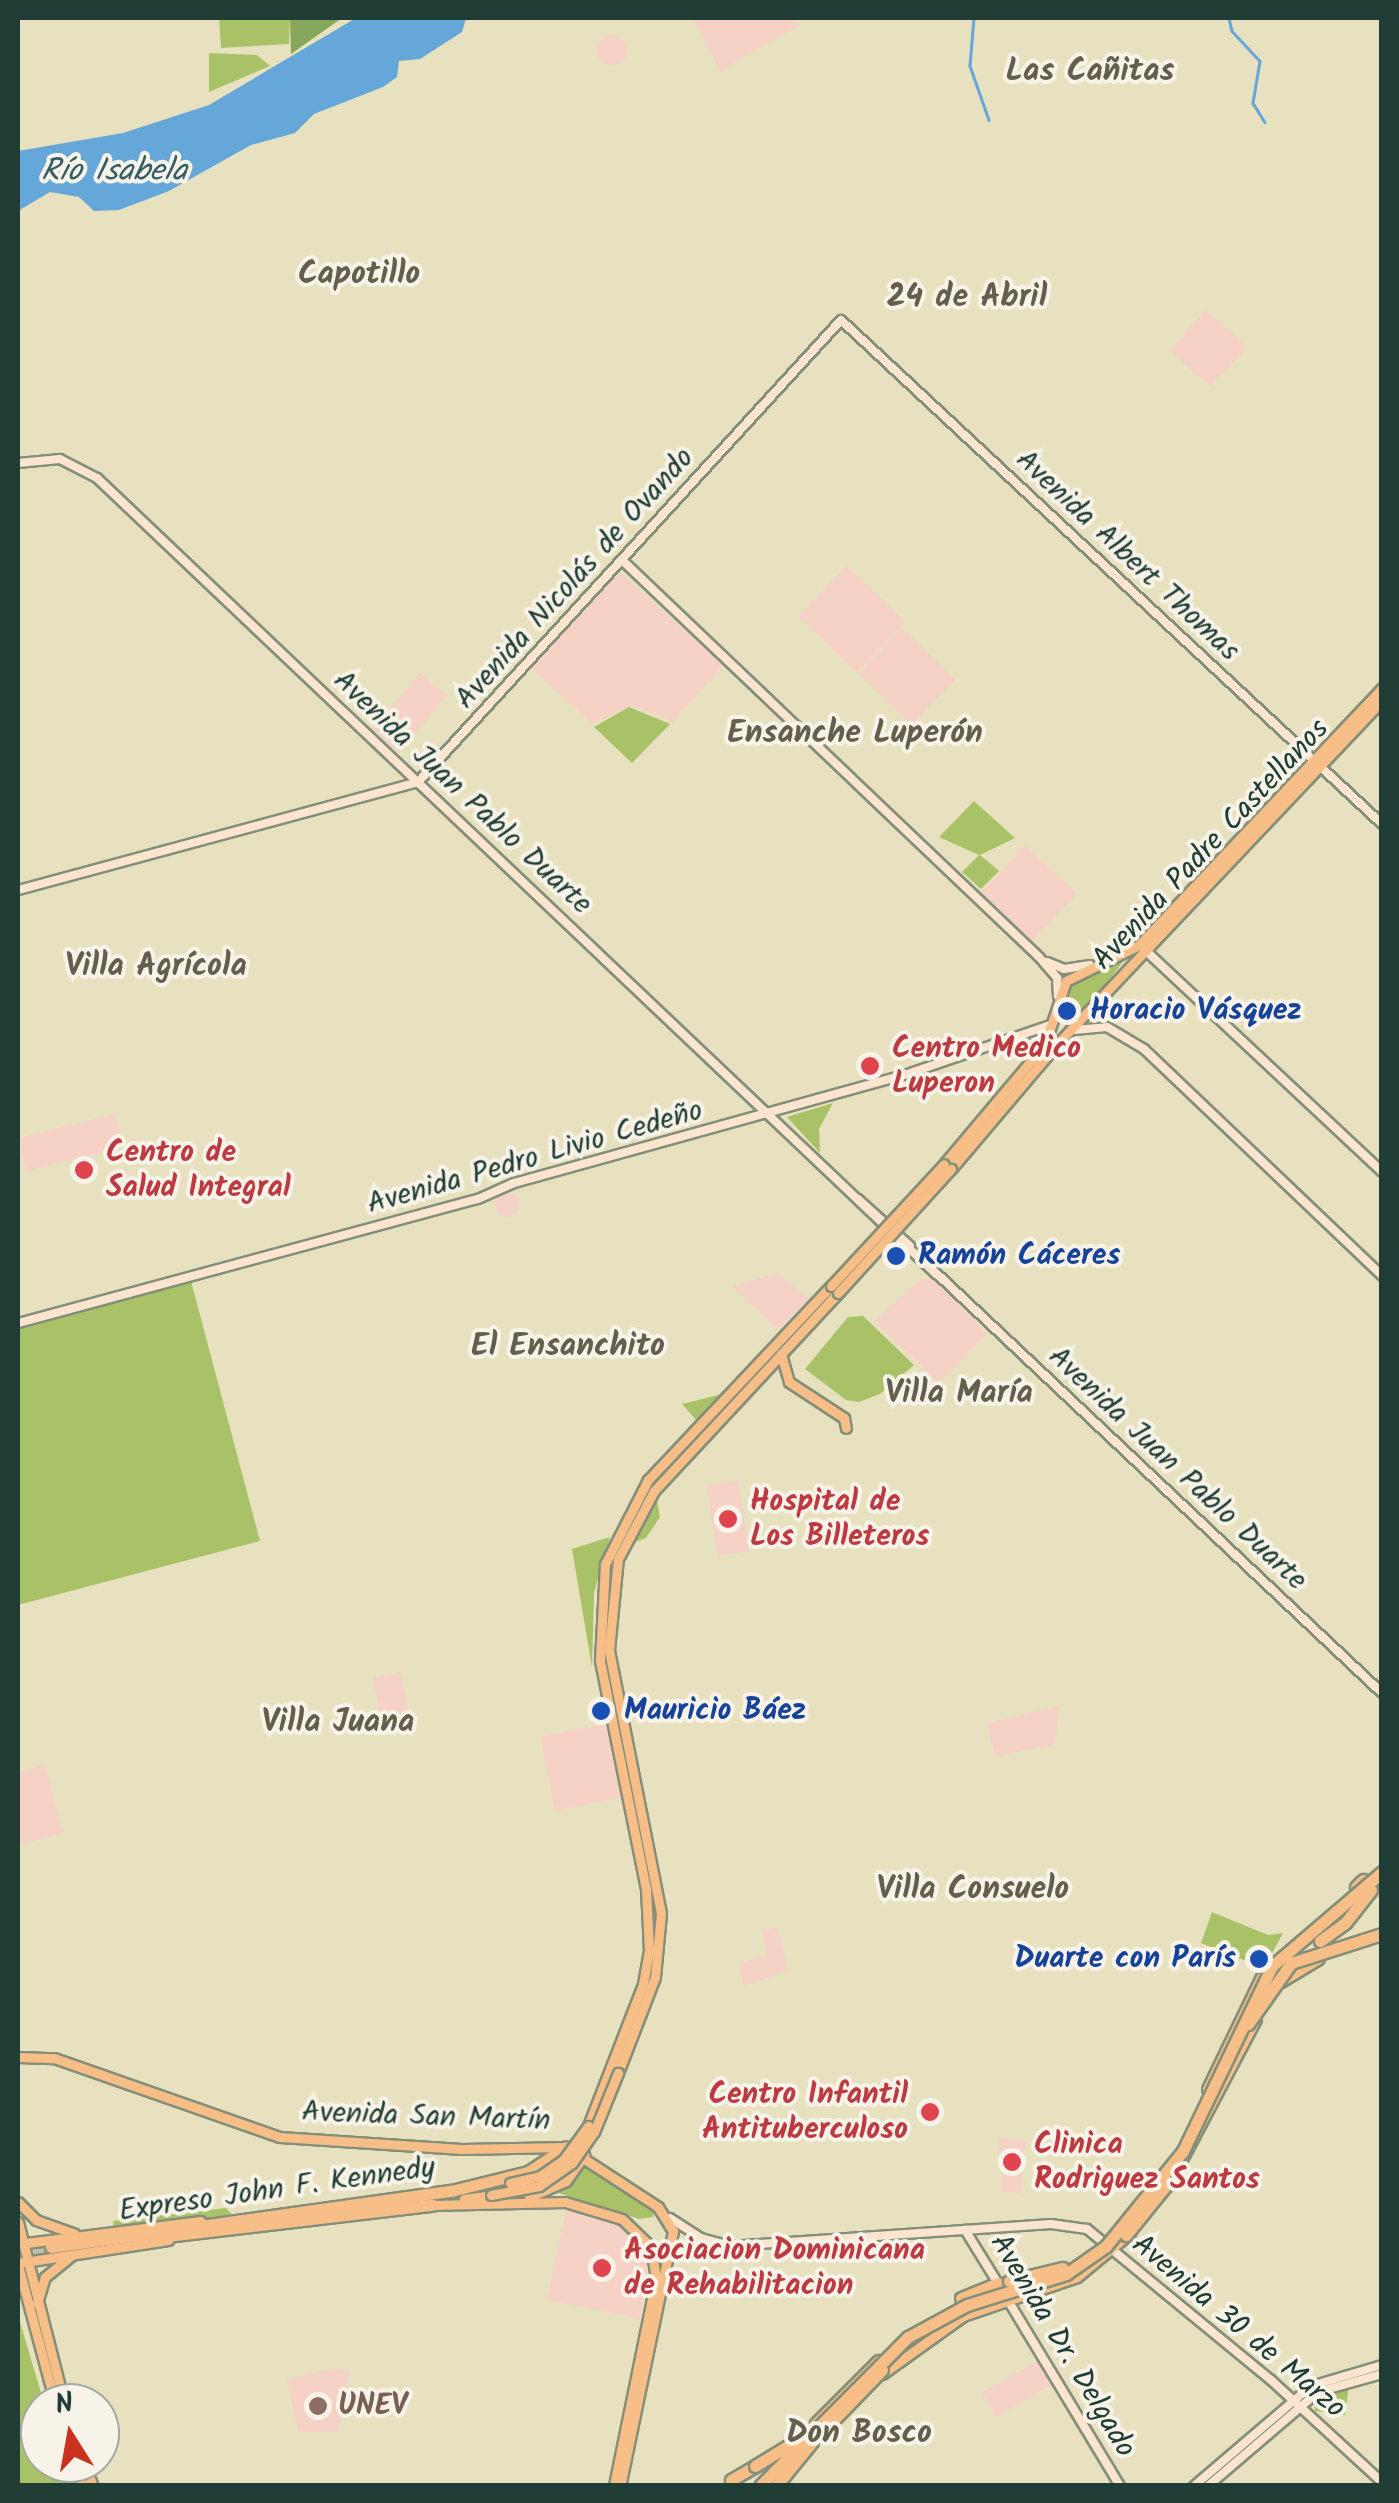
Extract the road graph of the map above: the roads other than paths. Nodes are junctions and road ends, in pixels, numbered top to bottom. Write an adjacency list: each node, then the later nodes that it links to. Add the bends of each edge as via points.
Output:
1 (842, 320): 3 (main road, Avenida Nicolás de Ovando); 6 (main road, Avenida Albert Thomas)
2 (18, 463): 7 (main road, Avenida Juan Pablo Duarte, via 60,458 96,478)
3 (622, 560): 7 (main road, Avenida Nicolás de Ovando); 11 (main road)
4 (1382, 688): 6 (main road, Avenida Padre Castellanos)
5 (1382, 700): 6 (main road, Avenida Padre Castellanos)
6 (1316, 762): 8 (main road, Avenida Albert Thomas); 10 (main road, Avenida Padre Castellanos)
7 (418, 782): 9 (main road); 22 (main road, Avenida Juan Pablo Duarte)
8 (1382, 824)
9 (18, 890)
10 (1143, 948): 12 (main road, Avenida Padre Castellanos); 13 (main road, Avenida Padre Castellanos); 24 (main road)
11 (1039, 957): 12 (main road, via 1064,969); 14 (main road, via 1057,978)
12 (1095, 963): 13 (main road, via 1116,962); 14 (main road, Avenida Padre Castellanos, via 1066,981)
13 (1120, 977): 16 (main road, Avenida Padre Castellanos)
14 (1058, 996): 15 (main road, Avenida Padre Castellanos)
15 (1055, 1017): 16 (main road); 18 (main road, Avenida Padre Castellanos); 20 (main road, Avenida Pedro Livio Cedeño, via 1044,1030)
16 (1074, 1030): 17 (main road, Avenida Padre Castellanos); 25 (main road, via 1108,1028 1144,1049)
17 (1058, 1042): 18 (main road); 23 (main road, Avenida Padre Castellanos)
18 (1045, 1044): 19 (main road); 21 (main road, Avenida Padre Castellanos)
19 (1022, 1045): 20 (main road); 21 (main road, via 1031,1050)
20 (992, 1048): 22 (main road, Avenida Pedro Livio Cedeño)
21 (1030, 1063): 23 (main road, Avenida Padre Castellanos)
22 (770, 1114): 27 (main road, Avenida Pedro Livio Cedeño); 30 (main road, Avenida Juan Pablo Duarte)
23 (947, 1166): 26 (main road, Avenida Padre Castellanos, bridge)
24 (1382, 1172)
25 (1382, 1276)
26 (835, 1290): 28 (main road); 31 (main road, via 658,1468 616,1536 602,1580 598,1627)
27 (18, 1322)
28 (781, 1354): 29 (main road, via 790,1382 844,1418); 31 (main road, via 654,1492 618,1559 608,1635)
29 (846, 1428)
30 (1382, 1692)
31 (631, 1790): 40 (main road, via 660,1944 654,1977)
32 (1382, 1875): 35 (highway, bridge, via 1345,1923); 37 (highway, bridge)
33 (1360, 1884): 37 (highway, bridge)
34 (1382, 1936): 36 (main road); 38 (highway, bridge, via 1292,1963)
35 (1314, 1943): 54 (main road, via 1278,1959 1262,1976 1178,2152)
36 (1353, 1945): 38 (highway, bridge, via 1288,1969)
37 (1272, 1966): 54 (highway, bridge, via 1183,2150)
38 (1253, 2019): 54 (main road, via 1191,2153); 71 (highway, bridge, via 1184,2159 1115,2246 1062,2282 932,2329)
39 (18, 2057): 41 (main road, Avenida San Martín, via 54,2058 280,2137 462,2150)
40 (615, 2070): 43 (main road, Expreso John F. Kennedy, bridge, via 574,2150 540,2176); 46 (main road, Expreso John F. Kennedy, bridge, via 594,2132 572,2164 539,2186)
41 (566, 2148): 42 (main road, Avenida San Martín); 43 (highway, via 528,2172)
42 (584, 2155): 44 (main road, via 580,2168 556,2188); 48 (main road, Avenida San Martín)
43 (451, 2192): 47 (highway, Expreso John F. Kennedy)
44 (516, 2200): 46 (main road); 69 (main road, via 565,2202 622,2219 651,2247 656,2279)
45 (18, 2202): 51 (main road, via 44,2225)
46 (432, 2205): 52 (highway, Expreso John F. Kennedy)
47 (288, 2214): 51 (main road); 52 (highway, Expreso John F. Kennedy, via 51,2250)
48 (670, 2218): 50 (main road, Avenida San Martín, via 701,2238 730,2246); 69 (main road, via 667,2266)
49 (18, 2222): 53 (main road)
50 (965, 2230): 54 (main road, Avenida San Martín, via 1064,2224); 57 (main road, Avenida Dr. Delgado)
51 (87, 2235): 53 (main road)
52 (175, 2237): 55 (main road)
53 (20, 2244): 56 (main road)
54 (1109, 2246): 57 (highway, bridge); 57 (main road, via 1074,2266); 57 (main road, via 1077,2277); 61 (highway, bridge, via 1066,2274 948,2312); 65 (main road, Avenida 30 de Marzo)
55 (90, 2252): 56 (main road); 59 (main road, via 44,2276)
56 (20, 2263): 59 (main road)
57 (1004, 2289): 61 (highway, bridge, via 961,2298 904,2331); 70 (main road, via 906,2333); 71 (main road, via 900,2356); 72 (main road, Avenida Dr. Delgado)
58 (18, 2298): 59 (main road)
59 (34, 2316): 63 (main road); 64 (main road)
60 (1382, 2365): 65 (main road, via 1335,2374)
61 (868, 2373): 66 (highway, bridge)
62 (1382, 2374): 65 (main road, via 1340,2381)
63 (50, 2383)
64 (57, 2383)
65 (1297, 2403): 68 (main road, Avenida 30 de Marzo); 73 (main road); 74 (main road)
66 (824, 2418): 67 (highway, bridge); 70 (highway, bridge)
67 (731, 2480)
68 (1382, 2482)
69 (617, 2486)
70 (757, 2486)
71 (772, 2486)
72 (1120, 2486)
73 (1194, 2486)
74 (1208, 2486)

